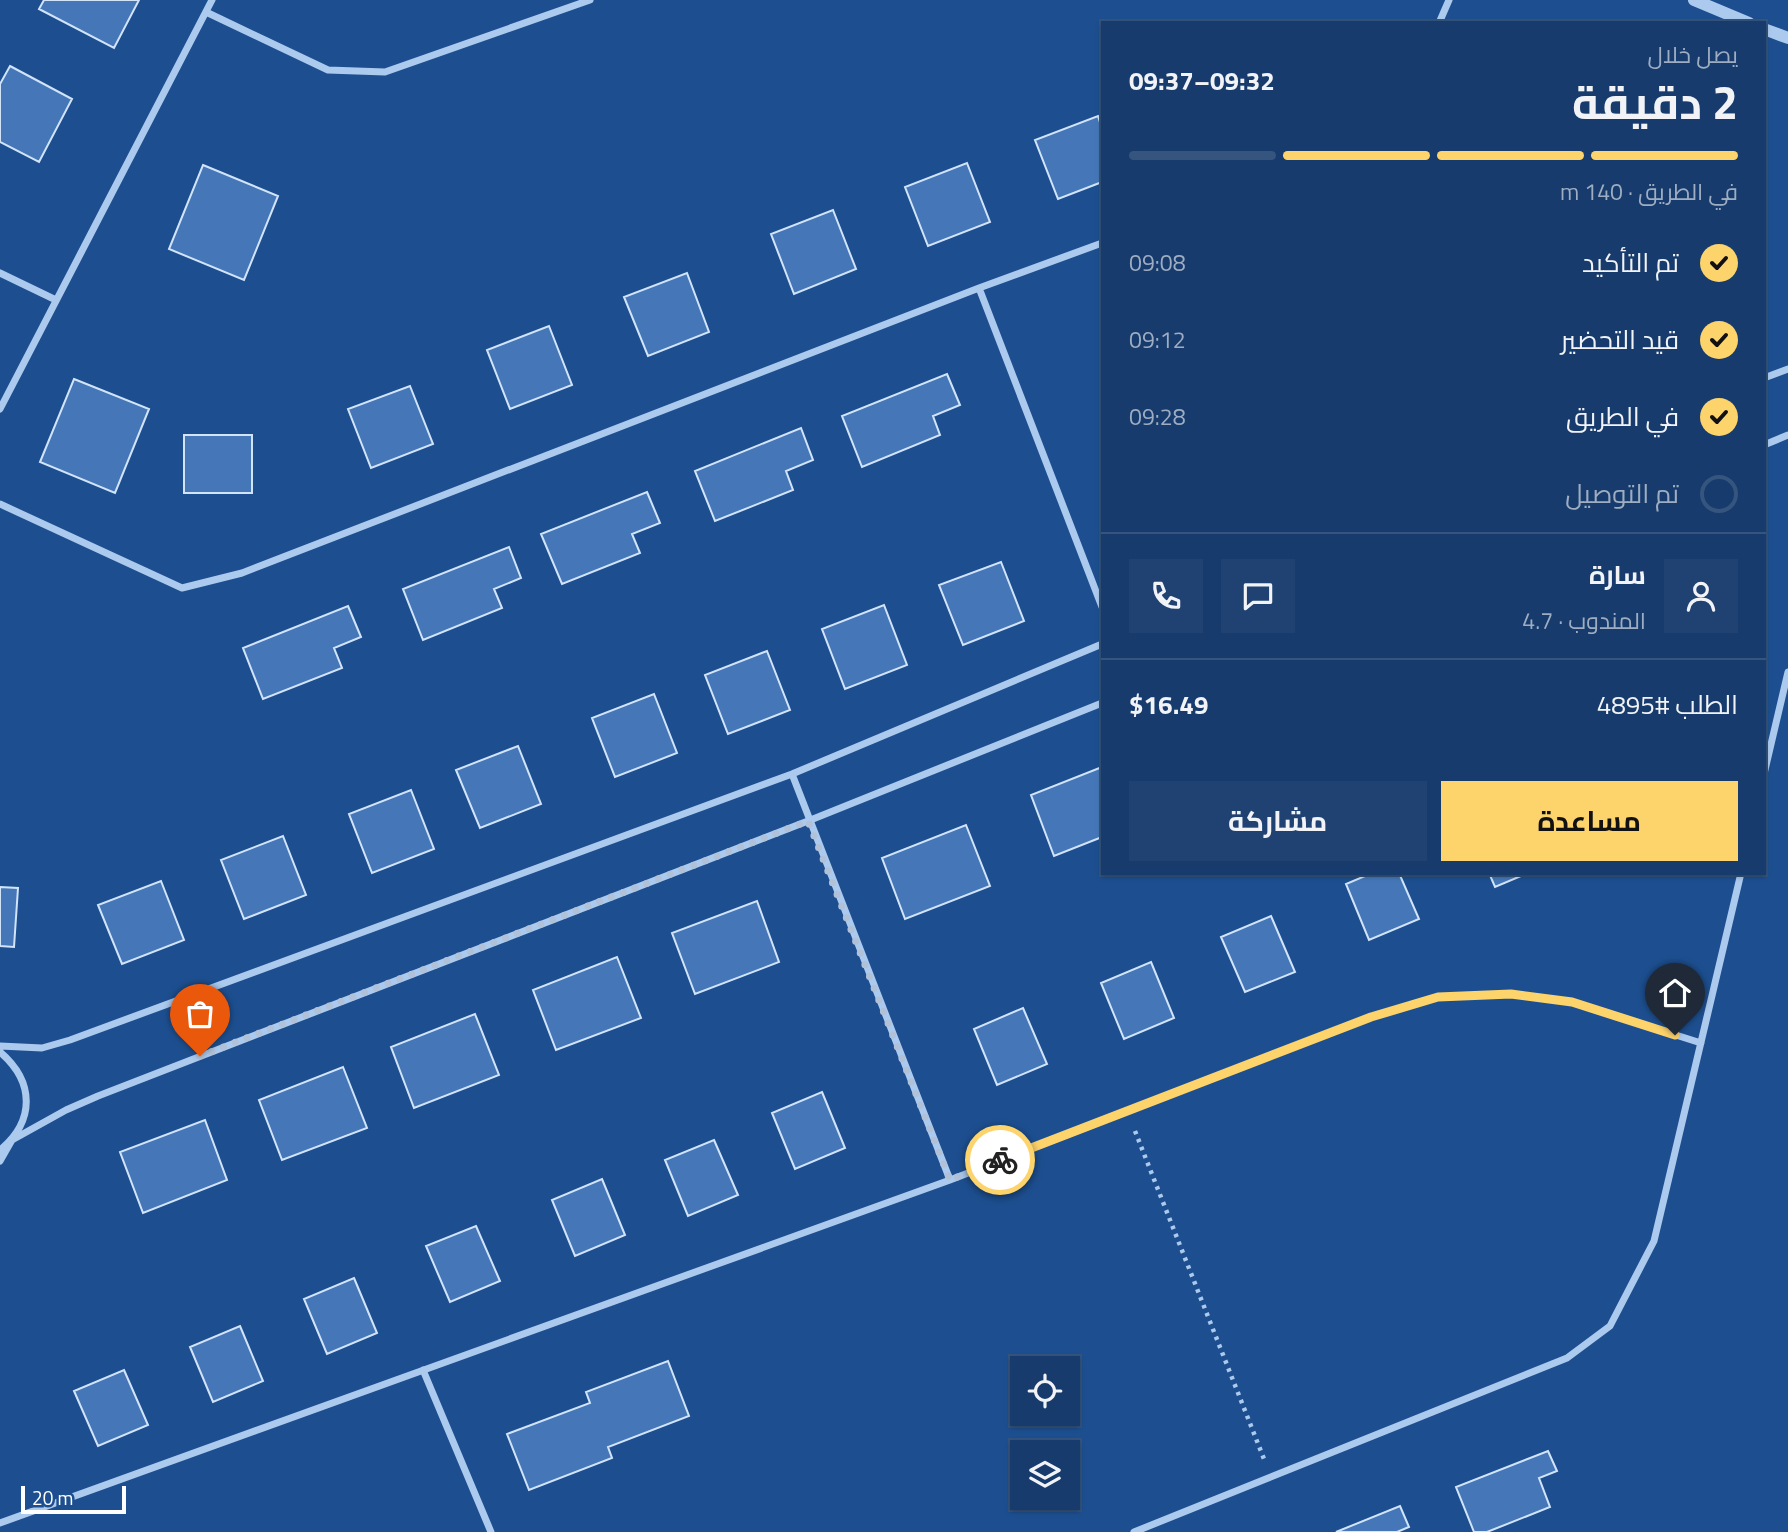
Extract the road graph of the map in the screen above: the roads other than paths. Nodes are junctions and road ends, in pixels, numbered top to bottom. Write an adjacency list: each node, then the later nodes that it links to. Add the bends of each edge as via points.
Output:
1 (212, 0): 5 (street)
2 (590, 0): 5 (street, via 385,72 328,70)
3 (1449, 0): 6 (street)
4 (1694, 0): 7 (street)
5 (206, 12): 13 (street)
6 (1440, 21)
7 (1744, 21)
8 (1766, 30): 9 (street)
9 (1788, 38)
10 (1101, 243): 12 (street)
11 (0, 273): 13 (street)
12 (979, 288): 19 (street, via 242,573 182,588); 20 (street)
13 (57, 300): 16 (street)
14 (1788, 369): 15 (street)
15 (1766, 377)
16 (0, 409)
17 (1788, 435): 18 (street)
18 (1766, 444)
19 (0, 504)
20 (1101, 604)
21 (1101, 644): 25 (street)
22 (1788, 672): 24 (street)
23 (1101, 703): 26 (street)
24 (1766, 766)
25 (792, 774): 26 (street); 29 (street, via 69,1040 42,1048)
26 (808, 821): 31 (street, via 99,1096); 34 (street)
27 (1741, 875): 28 (street)
28 (1700, 1043): 34 (street, via 1572,1002 1511,994 1438,997 1371,1017); 38 (street, via 1654,1241 1610,1326 1567,1358)
29 (0, 1046)
30 (0, 1052): 31 (street, via 21,1077 26,1093 26,1110)
31 (12, 1140): 32 (street); 33 (street)
32 (0, 1150)
33 (0, 1161)
34 (950, 1180): 35 (street)
35 (423, 1370): 36 (street); 37 (street)
36 (0, 1523)
37 (491, 1532)
38 (1134, 1532)

